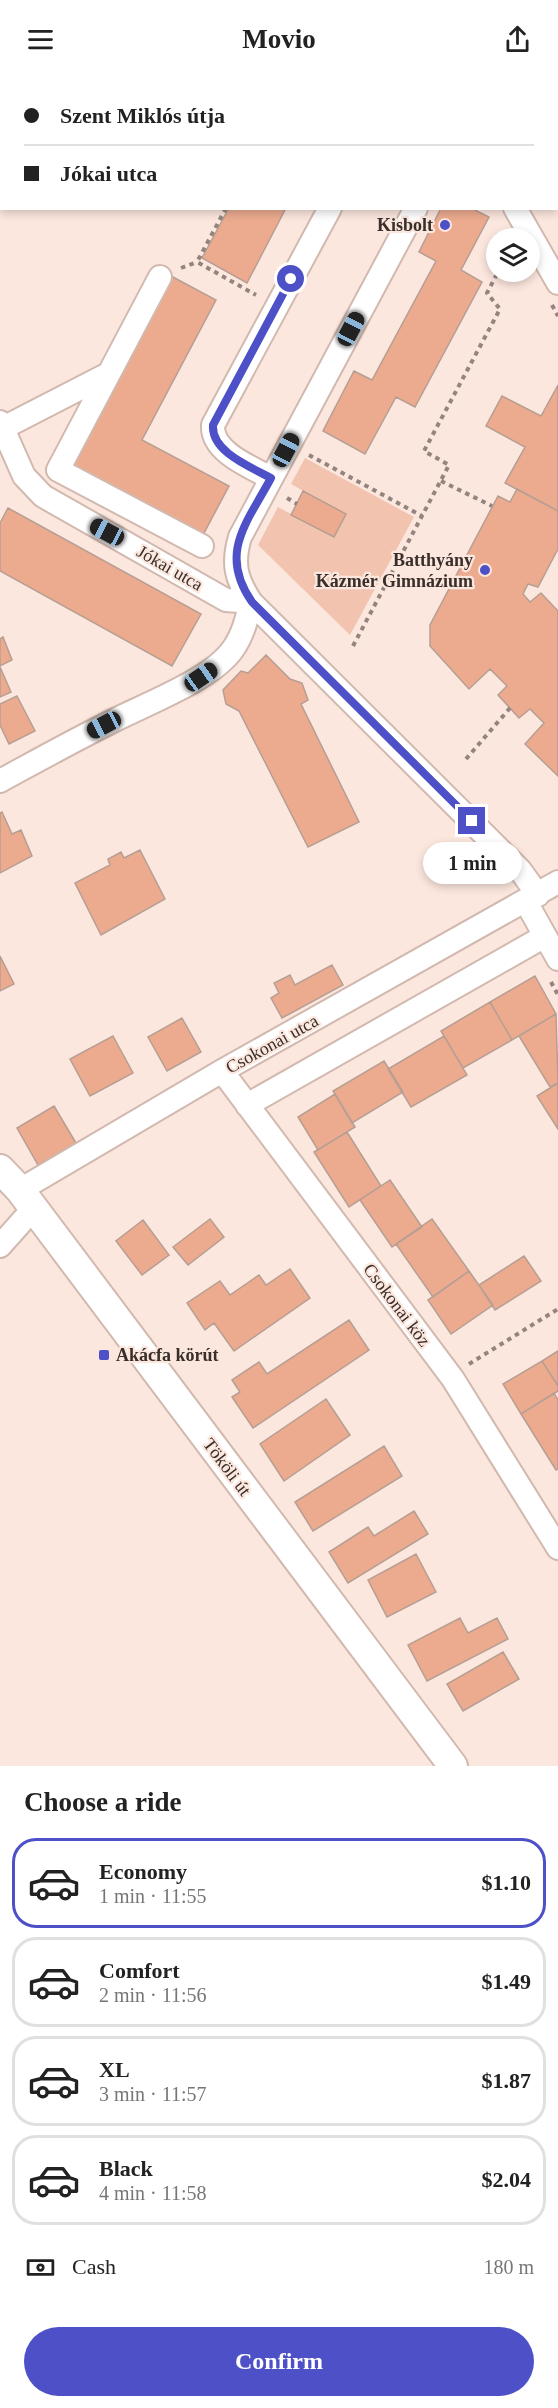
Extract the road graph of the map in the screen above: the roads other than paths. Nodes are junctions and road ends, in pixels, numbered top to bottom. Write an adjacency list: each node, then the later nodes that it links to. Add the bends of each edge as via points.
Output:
1 (329, 210): 8 (street, via 213,425 212,434 217,442)
2 (415, 210): 8 (street)
3 (516, 210): 5 (street)
4 (160, 277): 6 (street)
5 (558, 284)
6 (108, 374): 7 (street); 9 (street, via 58,470)
7 (2, 425): 10 (street, Jókai utca, via 24,476 43,496 226,600)
8 (271, 478): 10 (street, via 240,537 235,555 236,572)
9 (202, 546)
10 (252, 602): 11 (street, via 233,649 201,677); 13 (street, via 520,870)
11 (0, 781)
12 (558, 882): 13 (street, Csokonai utca)
13 (532, 898): 14 (street); 16 (street, Csokonai utca)
14 (545, 936): 15 (street); 17 (street)
15 (554, 969)
16 (222, 1071): 17 (street, Csokonai köz); 19 (street, Csokonai utca)
17 (247, 1106): 21 (street, Csokonai köz, via 453,1379)
18 (0, 1169): 19 (street, Tököli út)
19 (26, 1199): 20 (street); 22 (street, Tököli út)
20 (0, 1246)
21 (558, 1548)
22 (453, 1766)

